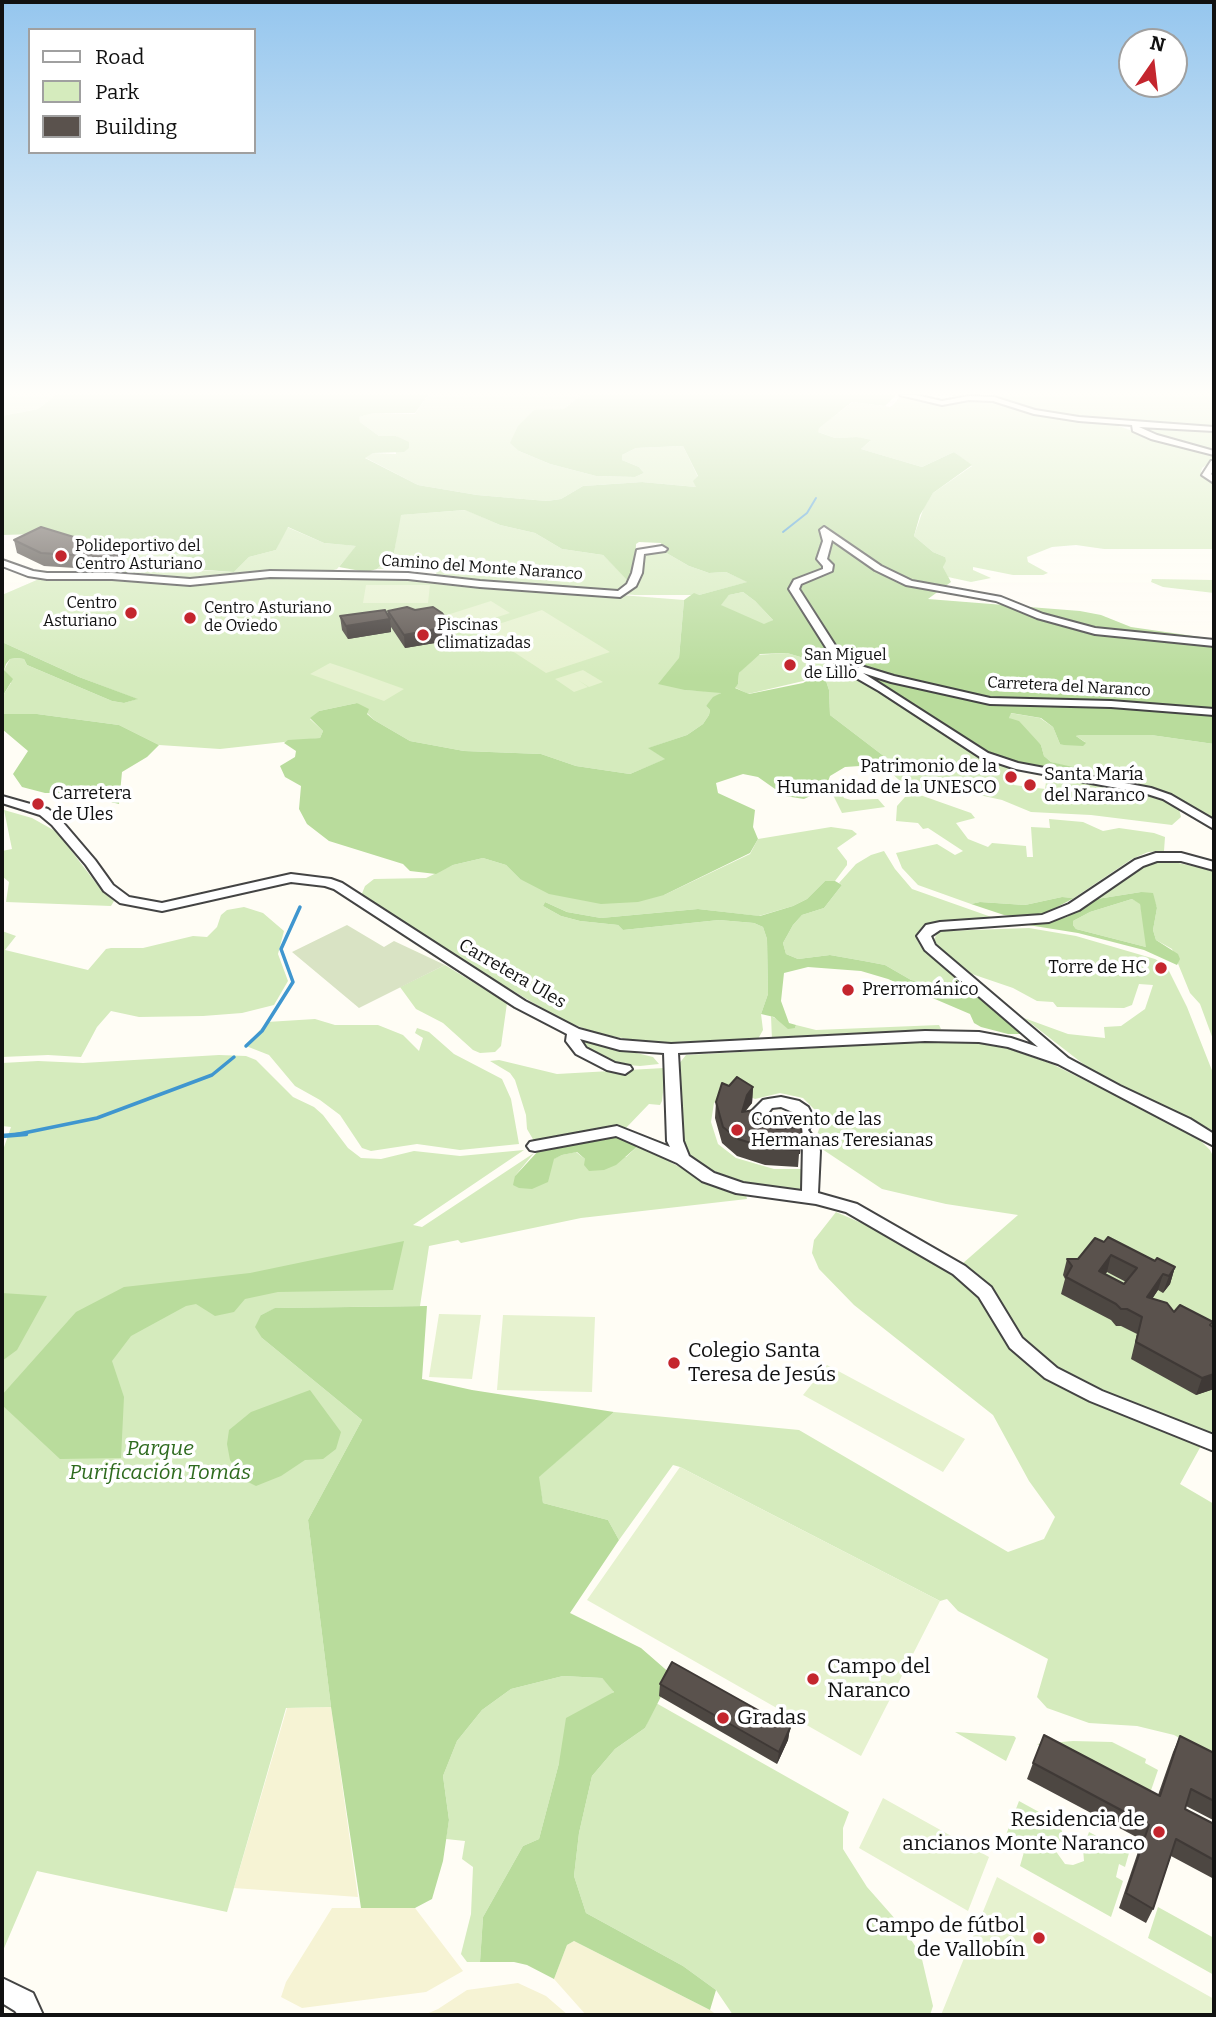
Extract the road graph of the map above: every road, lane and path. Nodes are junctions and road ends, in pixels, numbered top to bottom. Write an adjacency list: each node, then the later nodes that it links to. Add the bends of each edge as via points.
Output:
1 (663, 549): 2 (street, Camino del Monte Naranco, via 640,552 631,586 620,594 408,576 270,574 190,582 47,576)
2 (2, 563)
3 (1214, 643): 4 (street, via 1095,631 998,600 909,583 878,568 824,530 828,541 822,559 827,571 797,582 794,589)
4 (843, 665): 5 (street, Carretera del Naranco, via 990,701); 7 (street, via 984,755 1016,766 1147,790)
5 (1214, 712)
6 (2, 799): 9 (street, Carretera Ules, via 44,812 108,888 125,900 162,907 291,878 338,886 520,1004)
7 (1214, 825)
8 (1214, 866): 11 (street, via 1181,857 1156,857 1139,863 1074,907 1044,919 940,926 927,932 924,936 930,947)
9 (575, 1032): 10 (street, Carretera Ules, via 620,1045); 12 (street, via 573,1041 581,1051)
10 (671, 1049): 11 (street, Carretera Ules, via 979,1037); 16 (street, via 675,1141)
11 (1063, 1060): 14 (street)
12 (625, 1069)
13 (800, 1131): 17 (street, via 812,1151)
14 (1214, 1141)
15 (535, 1146): 16 (street, via 617,1131)
16 (683, 1159): 17 (street, via 708,1177 743,1189)
17 (810, 1197): 18 (street, via 850,1208 959,1270 985,1292 1016,1343 1051,1373)
18 (1214, 1443)
19 (2, 1990): 20 (street, via 24,2002)
20 (30, 2015)

